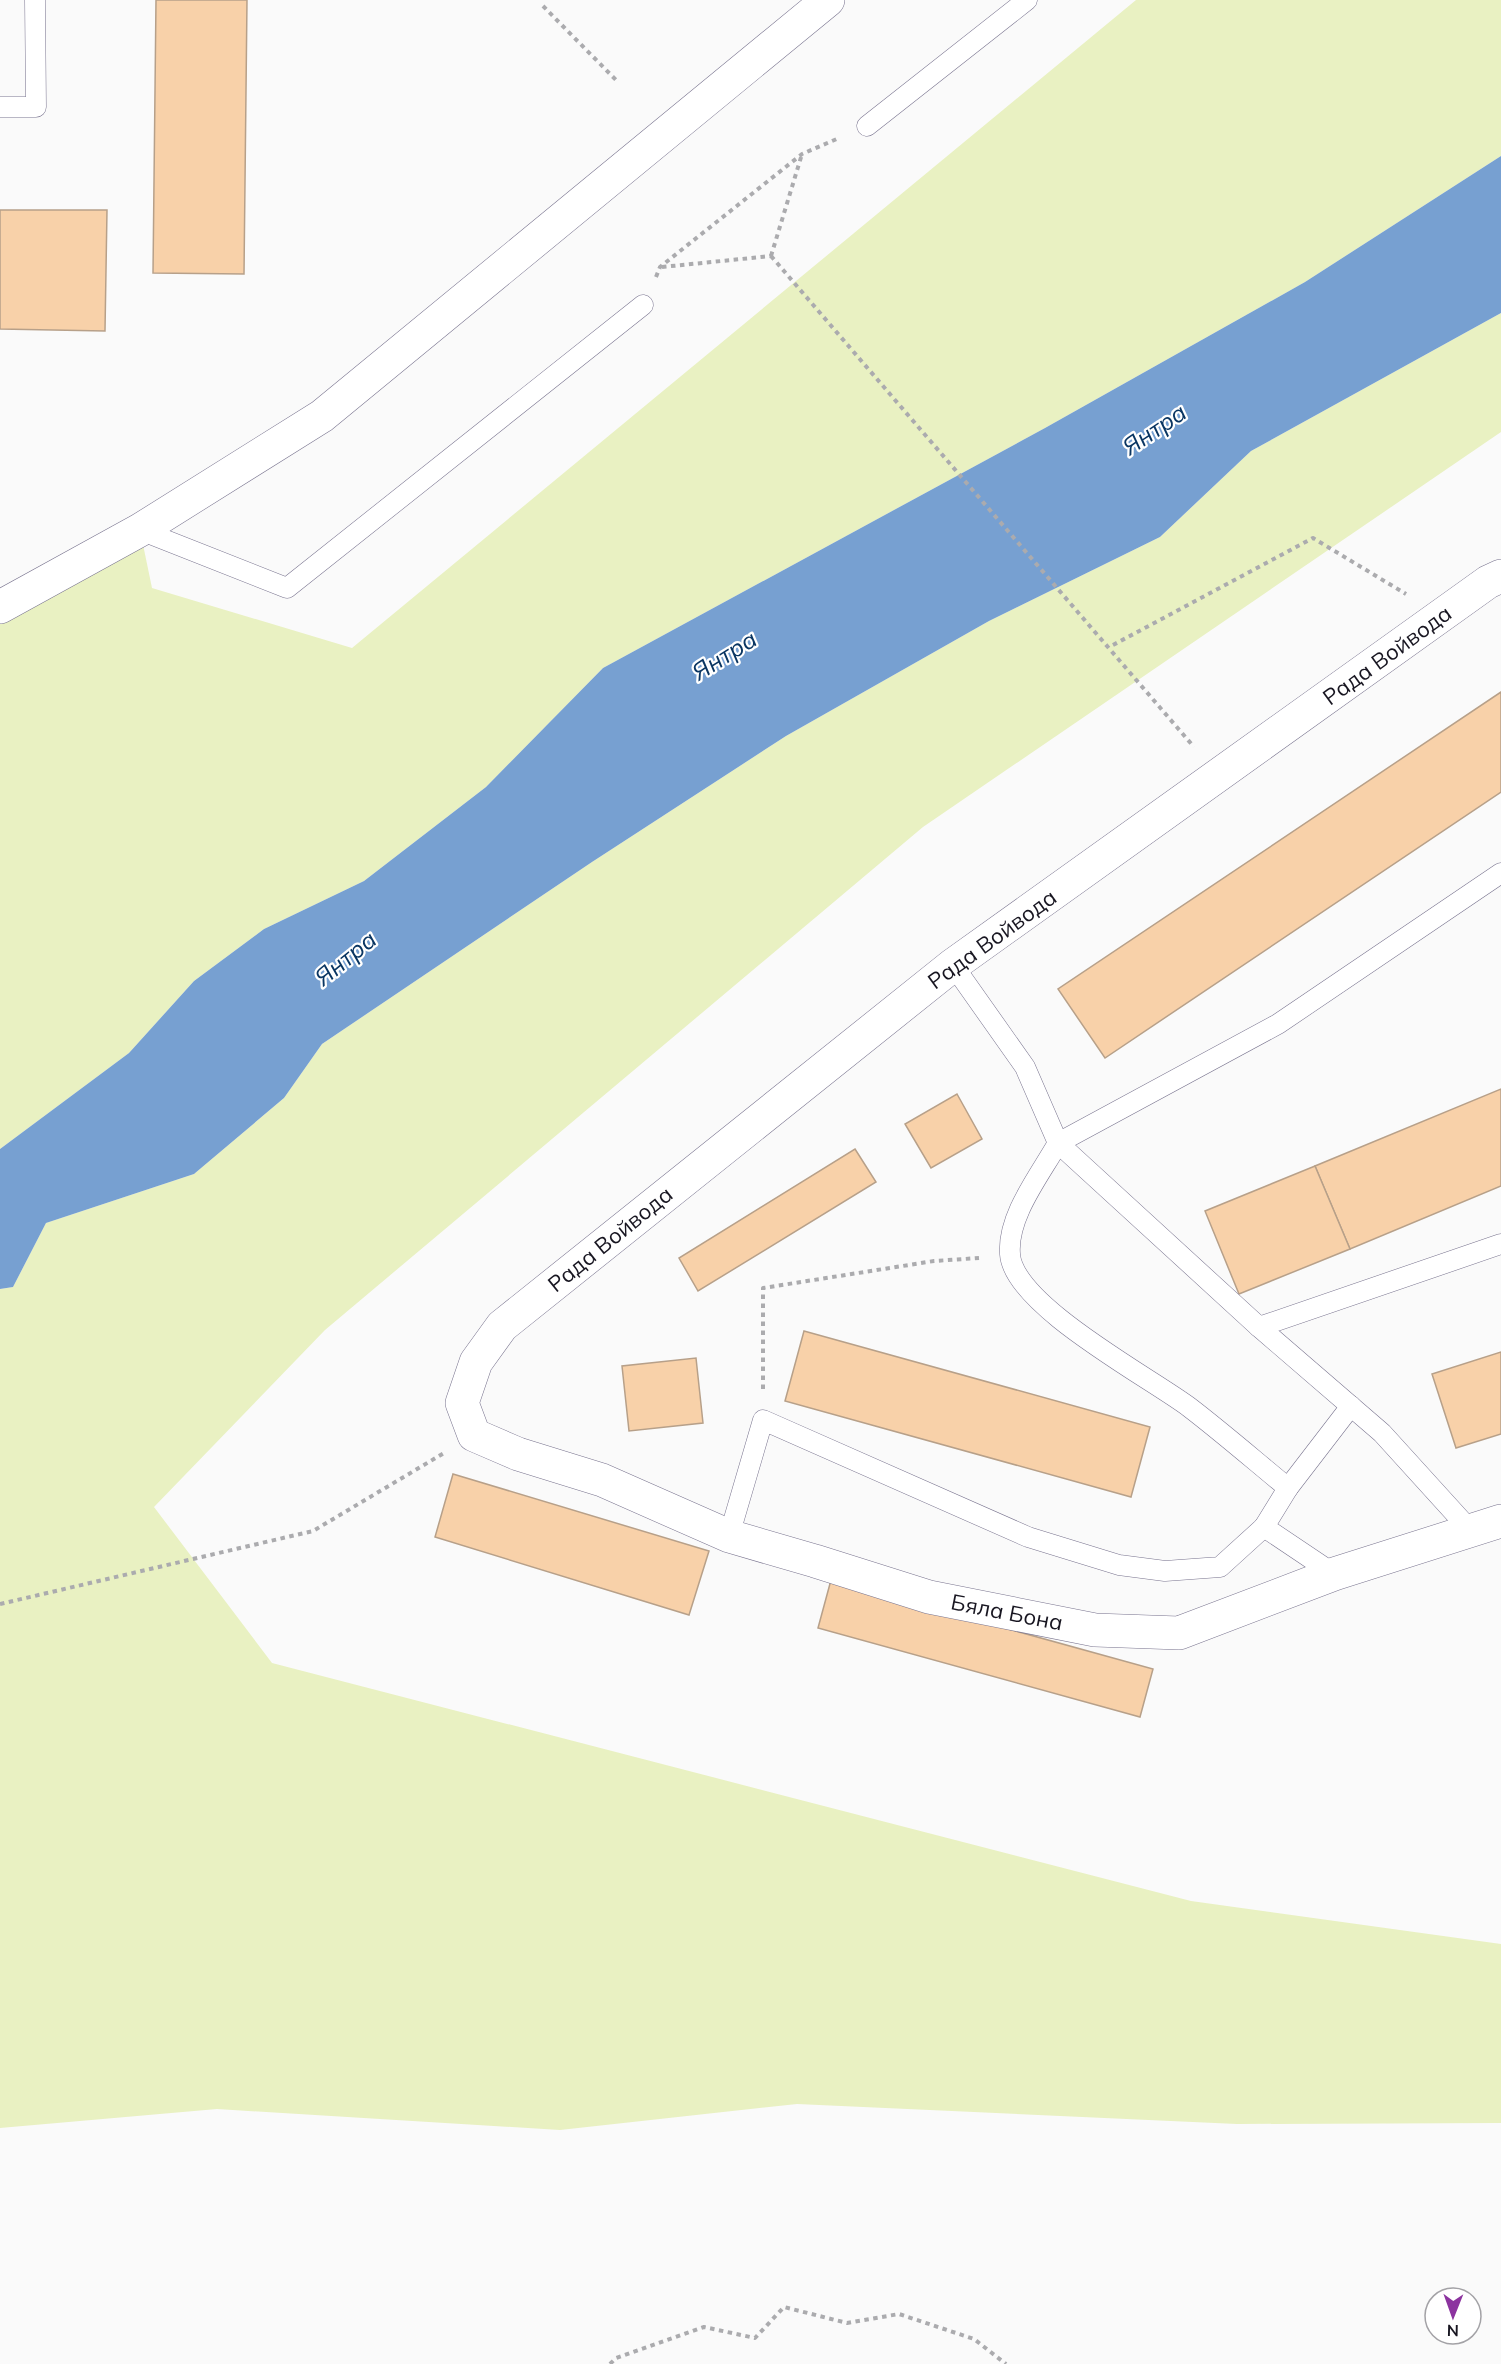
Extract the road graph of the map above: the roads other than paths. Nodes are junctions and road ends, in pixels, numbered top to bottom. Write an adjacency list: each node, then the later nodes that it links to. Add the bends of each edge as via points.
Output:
1 (35, 0): 4 (lane, via 36,107)
2 (828, 0): 7 (street, via 322,416)
3 (1027, 0): 5 (lane)
4 (0, 107)
5 (867, 126)
6 (643, 305): 7 (lane, via 287,588)
7 (140, 530): 9 (street)
8 (1501, 576): 11 (street, Рада Войвода)
9 (0, 607)
10 (1501, 873): 12 (lane, via 1278,1024)
11 (953, 965): 12 (lane, via 1025,1067); 16 (street, Рада Войвода, via 502,1326 476,1362 462,1403)
12 (1058, 1143): 14 (lane); 17 (lane, via 1012,1223 1010,1256 1022,1283 1056,1317 1189,1407)
13 (1501, 1244): 14 (lane)
14 (1259, 1327): 15 (lane)
15 (1351, 1406): 17 (lane); 18 (lane)
16 (474, 1435): 20 (street, Бяла Бона, via 518,1454 602,1480)
17 (1288, 1488): 19 (lane)
18 (1486, 1526): 21 (street, Бяла Бона)
19 (1264, 1527): 20 (lane, via 1220,1567 1166,1571 1119,1565 1028,1538 763,1420); 21 (lane)
20 (729, 1536): 21 (street, Бяла Бона, via 929,1597 1095,1630 1179,1633)
21 (1334, 1574)

